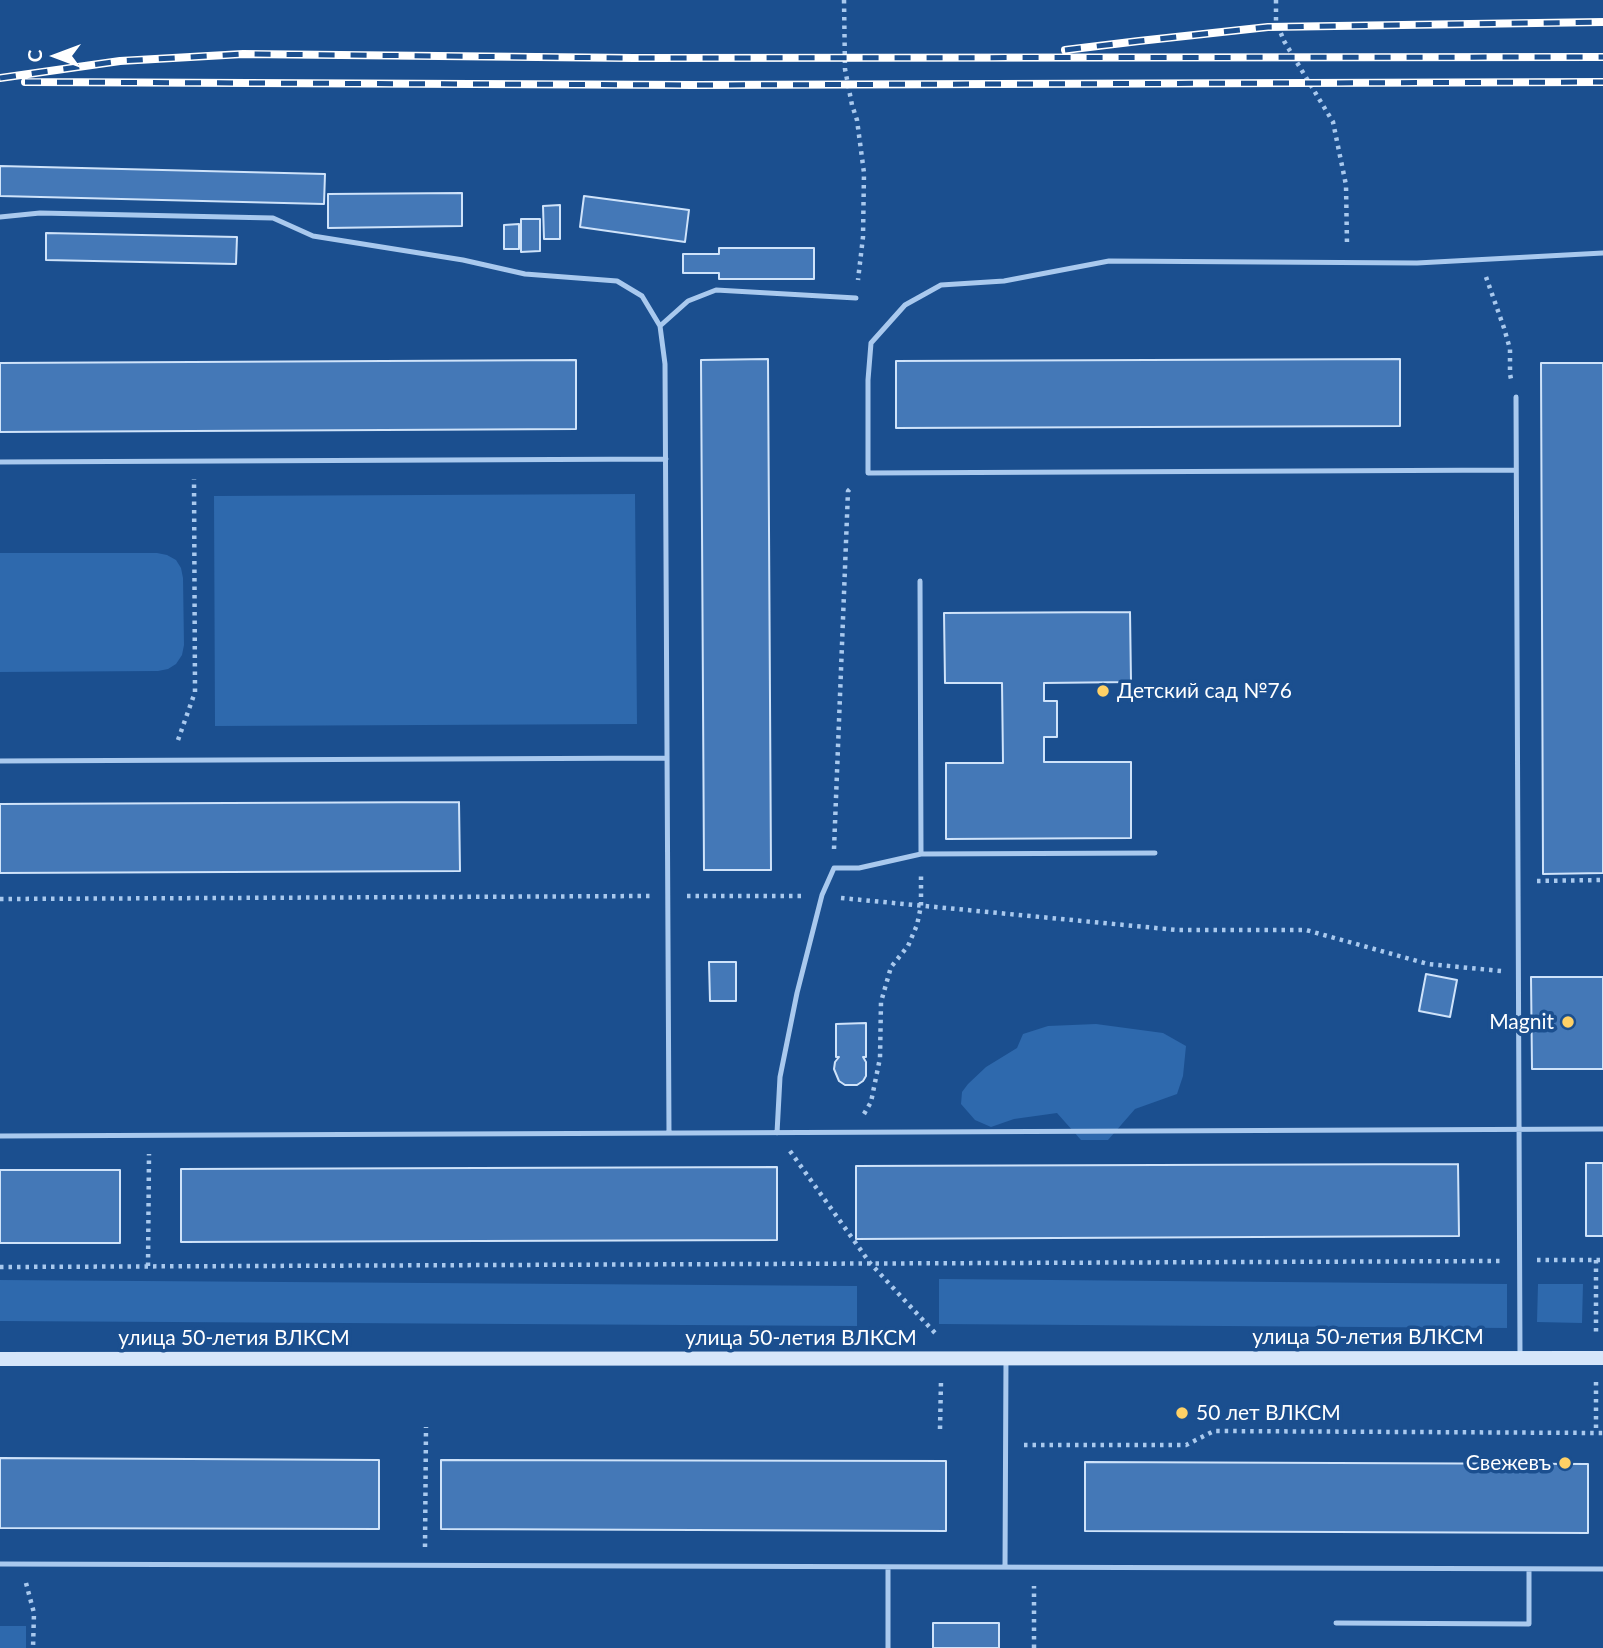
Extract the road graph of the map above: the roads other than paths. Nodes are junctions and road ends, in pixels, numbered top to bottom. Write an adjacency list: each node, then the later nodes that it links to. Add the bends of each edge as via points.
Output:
1 (0, 216): 4 (lane, via 273,218 313,236 450,257 525,274 617,281 642,296)
2 (1603, 253): 8 (lane, via 1417,264 1109,261 1004,281 941,285 905,305 871,343 868,473)
3 (856, 298): 4 (lane, via 716,290 688,301)
4 (660, 326): 6 (lane)
5 (1517, 397): 8 (lane)
6 (666, 459): 7 (lane); 10 (lane)
7 (0, 462)
8 (1517, 470): 14 (lane)
9 (920, 581): 13 (lane)
10 (667, 758): 11 (lane); 16 (lane)
11 (0, 761)
12 (1155, 853): 13 (lane)
13 (921, 854): 17 (lane, via 859,868 834,868 822,895 794,1005 780,1077)
14 (1519, 1129): 15 (lane); 17 (lane); 20 (lane)
15 (1603, 1129)
16 (669, 1133): 17 (lane); 18 (lane)
17 (777, 1133)
18 (0, 1136)
19 (1006, 1358): 20 (main road, улица 50-летия ВЛКСМ); 22 (main road, улица 50-летия ВЛКСМ); 25 (lane)
20 (1521, 1358): 21 (main road, улица 50-летия ВЛКСМ)
21 (1603, 1358)
22 (0, 1359)
23 (0, 1564): 24 (lane)
24 (888, 1567): 25 (lane); 29 (lane)
25 (1005, 1567): 26 (lane)
26 (1529, 1569): 27 (lane); 28 (lane, via 1529,1624)
27 (1603, 1569)
28 (1336, 1623)
29 (888, 1648)

